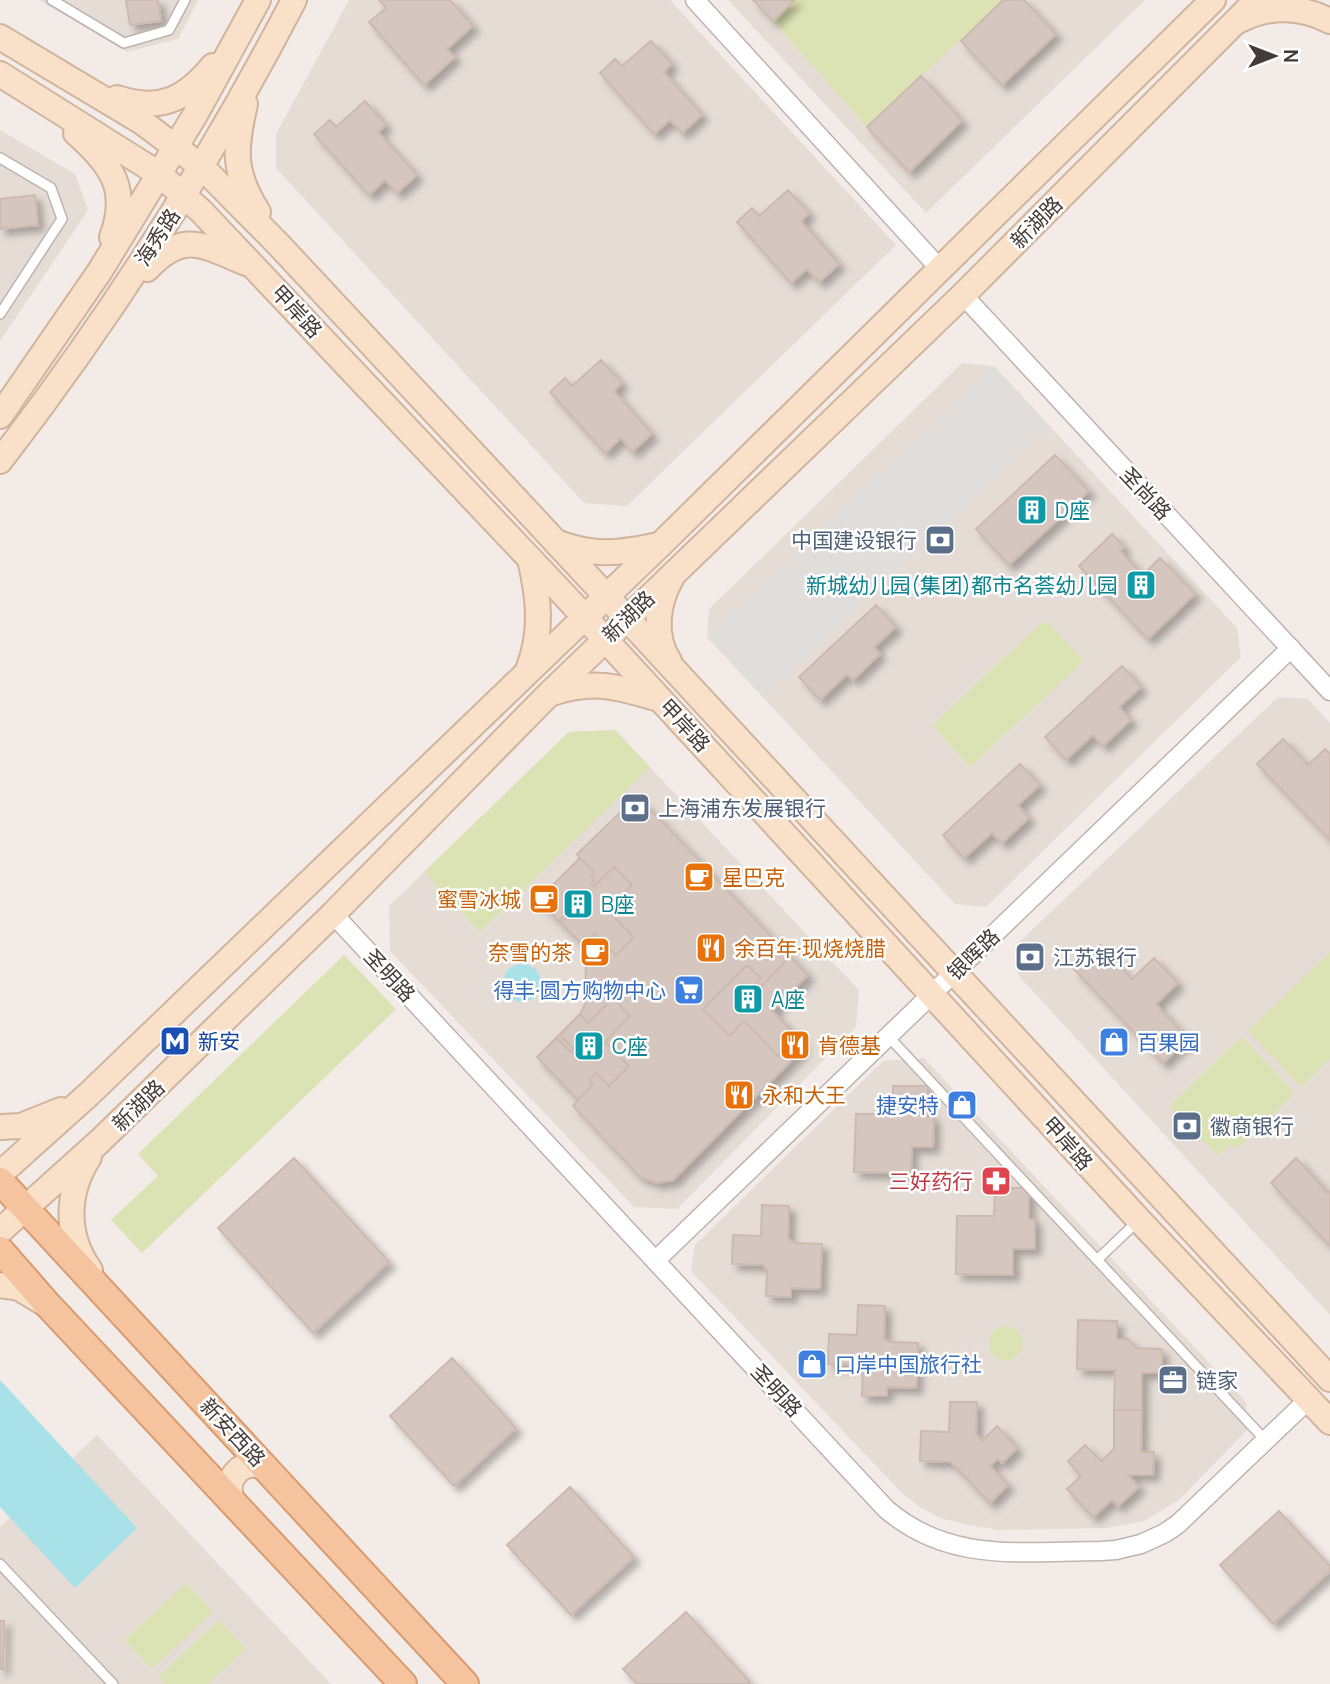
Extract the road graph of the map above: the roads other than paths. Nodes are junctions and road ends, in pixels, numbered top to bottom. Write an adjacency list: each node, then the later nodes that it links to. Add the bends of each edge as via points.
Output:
1 (52, 0): 2 (lane, via 124,43 169,30)
2 (185, 0)
3 (258, 0): 10 (main road, 海秀路)
4 (294, 0): 13 (main road, 海秀路)
5 (695, 0): 25 (street)
6 (1257, 0): 9 (main road, 新湖路)
7 (1208, 4): 16 (main road, 新湖路)
8 (1330, 21): 9 (main road, via 1306,11 1276,9)
9 (1233, 23): 18 (main road, 新湖路)
10 (240, 33): 14 (main road, via 209,71 170,101 142,105); 17 (main road, 海秀路)
11 (0, 37): 14 (main road, 甲岸路)
12 (0, 74): 15 (main road, 甲岸路)
13 (252, 76): 20 (main road, 海秀路); 23 (main road, via 239,132 238,173)
14 (85, 87): 17 (main road, 甲岸路)
15 (26, 89): 21 (main road, 甲岸路); 26 (main road, via 106,162 118,185 119,212)
16 (1088, 124): 18 (main road, via 1101,120 1110,124 1115,138); 25 (main road, 新湖路)
17 (176, 146): 20 (main road, 甲岸路); 21 (main road, 海秀路)
18 (1110, 148): 27 (main road, 新湖路)
19 (0, 158): 29 (lane, via 51,188 61,219)
20 (202, 167): 22 (main road, 海秀路); 23 (main road, 甲岸路)
21 (159, 174): 22 (main road, 甲岸路); 26 (main road, 海秀路)
22 (185, 194): 24 (main road, 甲岸路); 28 (main road, 海秀路)
23 (279, 245): 32 (main road, 甲岸路)
24 (256, 267): 28 (main road, via 210,248 185,244 160,255); 35 (main road, 甲岸路)
25 (940, 269): 31 (main road, 新湖路)
26 (100, 271): 30 (main road, 海秀路)
27 (963, 295): 34 (main road, 新湖路); 44 (street, 圣尚路)
28 (112, 304): 33 (main road, 海秀路)
29 (0, 314)
30 (0, 416)
31 (761, 446): 34 (main road, via 756,455 760,469 768,473); 37 (main road, 新湖路)
32 (469, 449): 35 (main road, via 474,459 470,472 460,476); 36 (main road, 甲岸路)
33 (0, 461)
34 (781, 469): 39 (main road, 新湖路)
35 (449, 472): 38 (main road, 甲岸路)
36 (556, 543): 37 (main road, via 601,554); 40 (main road, 甲岸路)
37 (660, 545): 40 (main road, 新湖路)
38 (530, 558): 41 (main road, 甲岸路); 46 (main road, via 540,618)
39 (676, 569): 42 (main road, 新湖路); 45 (main road, via 666,587 659,622 660,640)
40 (607, 597): 41 (main road, 新湖路); 42 (main road, 甲岸路)
41 (585, 617): 43 (main road, 甲岸路); 46 (main road, 新湖路)
42 (626, 618): 43 (main road, 新湖路); 45 (main road, 甲岸路)
43 (605, 639): 48 (main road, 新湖路); 49 (main road, 甲岸路)
44 (1291, 648): 47 (street, 圣尚路); 51 (street, 银晖路)
45 (675, 671): 51 (main road, 甲岸路)
46 (528, 672): 54 (main road, 新湖路)
47 (1330, 691)
48 (548, 695): 49 (main road, via 583,684); 50 (main road, 新湖路)
49 (662, 700): 52 (main road, 甲岸路)
50 (333, 914): 56 (main road, 新湖路); 63 (street, 圣明路)
51 (954, 972): 52 (street, 银晖路); 68 (main road, 甲岸路)
52 (932, 994): 53 (street, 银晖路); 60 (main road, 甲岸路)
53 (888, 1036): 63 (street, 银晖路); 64 (lane)
54 (89, 1094): 55 (main road, via 40,1120); 57 (main road, 新湖路)
55 (0, 1128)
56 (100, 1141): 59 (main road, 新湖路); 66 (main road, via 78,1177 71,1226 83,1260)
57 (0, 1174)
58 (0, 1181): 59 (main road, 新安西路)
59 (26, 1209): 61 (main road, 新湖路); 66 (main road, 新安西路)
60 (1139, 1220): 64 (lane); 69 (main road, 甲岸路)
61 (0, 1231)
62 (0, 1250): 67 (main road)
63 (656, 1259): 71 (street, 圣明路, via 886,1509 912,1529 955,1546 1101,1551 1141,1544 1189,1515)
64 (1097, 1259): 71 (lane)
65 (0, 1285): 67 (main road, via 19,1289)
66 (108, 1297): 72 (main road, 新安西路)
67 (48, 1306): 73 (main road)
68 (1330, 1379)
69 (1309, 1399): 70 (main road, 甲岸路); 71 (street, 圣明路)
70 (1330, 1422)
71 (1266, 1441)
72 (267, 1469): 73 (main road, via 251,1464 237,1470 229,1484); 77 (main road, 新安西路)
73 (234, 1504): 76 (main road)
74 (0, 1564): 75 (lane)
75 (113, 1684)
76 (403, 1684)
77 (465, 1684)

